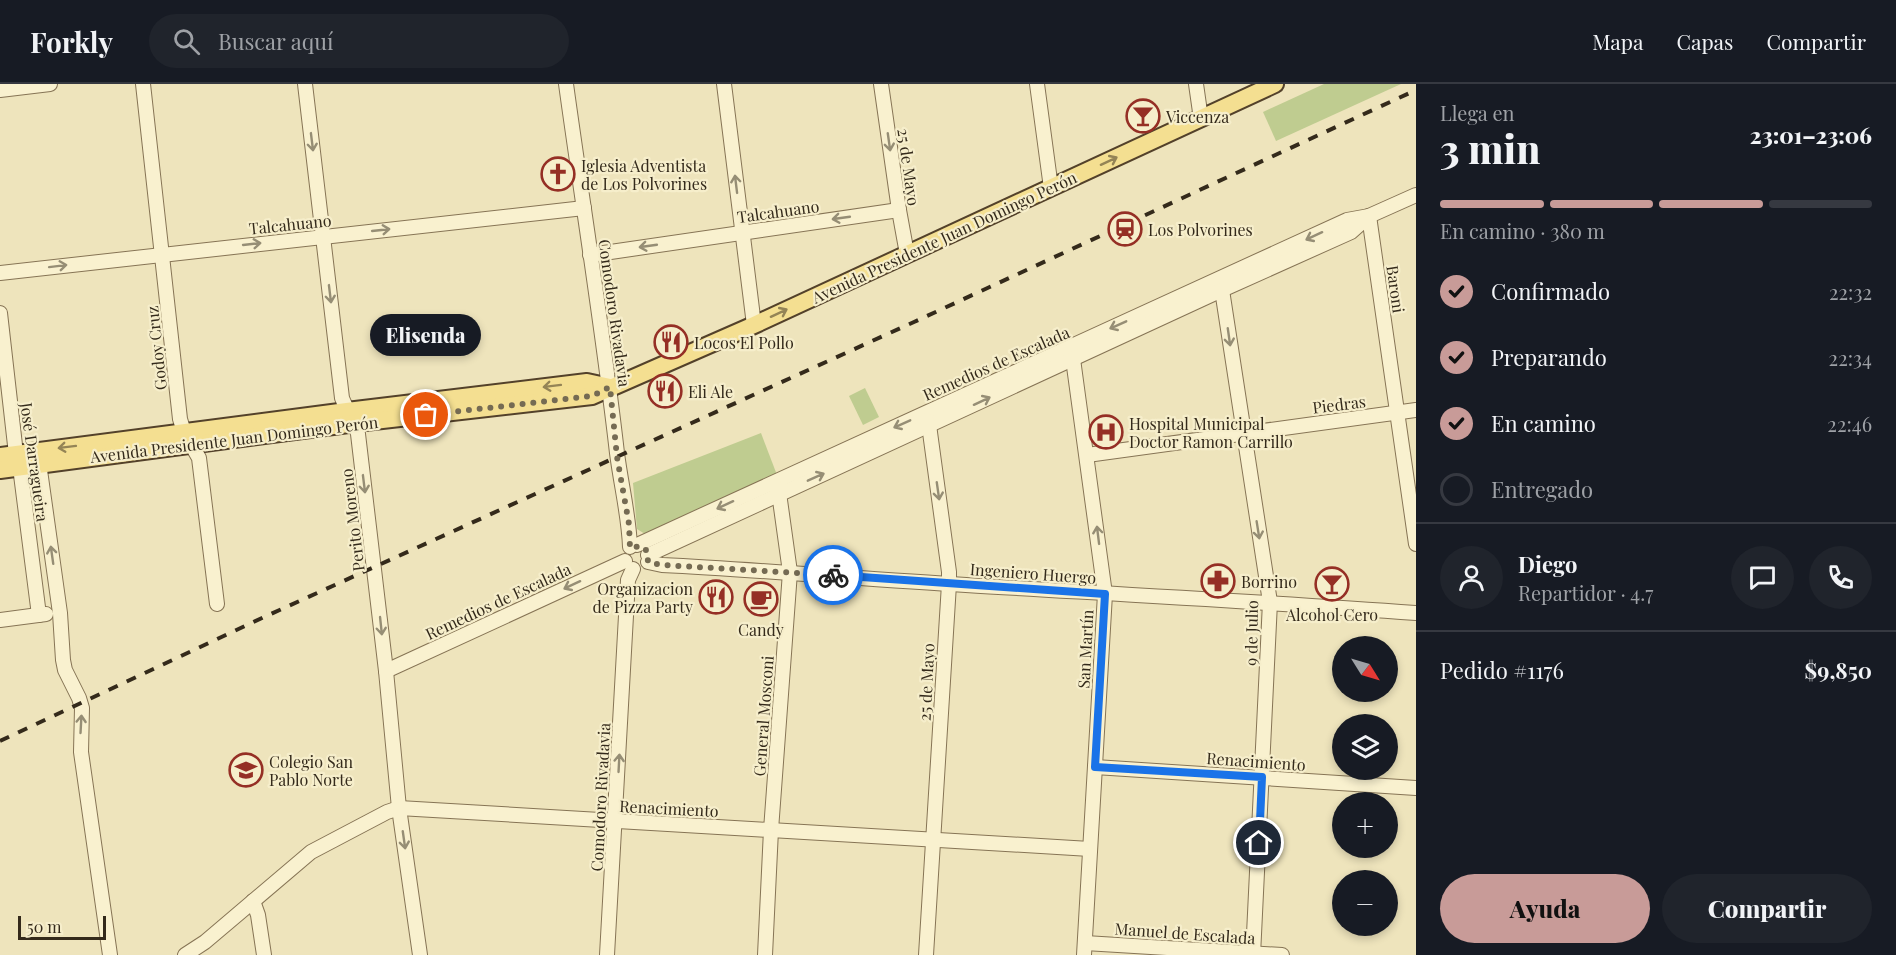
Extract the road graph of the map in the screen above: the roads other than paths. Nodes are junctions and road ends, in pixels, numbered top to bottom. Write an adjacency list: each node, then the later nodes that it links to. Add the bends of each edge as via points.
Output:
1 (50, 84): 10 (street)
2 (143, 84): 19 (street, Godoy Cruz)
3 (305, 84): 18 (street, Perito Moreno, one-way to 18)
4 (566, 84): 14 (street, Comodoro Rivadavia)
5 (724, 84): 17 (street, one-way to 5)
6 (881, 84): 15 (street, 25 de Mayo, one-way to 15)
7 (1037, 84): 12 (street)
8 (1196, 84): 11 (street)
9 (1275, 84): 11 (main road, Avenida Presidente Juan Domingo Perón)
10 (0, 90)
11 (1201, 119): 12 (main road, Avenida Presidente Juan Domingo Perón, one-way to 11)
12 (1051, 188): 20 (main road, Avenida Presidente Juan Domingo Perón)
13 (1416, 195): 16 (street, Remedios de Escalada)
14 (584, 208): 18 (street, Talcahuano, one-way to 14); 21 (street, Comodoro Rivadavia)
15 (898, 210): 17 (street, Talcahuano, one-way to 17); 20 (street, 25 de Mayo)
16 (1369, 216): 23 (street, Remedios de Escalada, via 1351,232); 29 (street, Baroni)
17 (743, 232): 21 (street, Talcahuano, one-way to 21); 25 (street)
18 (323, 236): 19 (street, Talcahuano, one-way to 18); 30 (street, Perito Moreno, one-way to 30, via 342,398)
19 (162, 254): 22 (street, Talcahuano, one-way to 19); 33 (street, Godoy Cruz, via 180,419)
20 (907, 254): 25 (main road, Avenida Presidente Juan Domingo Perón, one-way to 20)
21 (590, 255): 27 (street, Comodoro Rivadavia)
22 (0, 273)
23 (1220, 285): 26 (street, Remedios de Escalada); 32 (street, 9 de Julio, one-way to 32)
24 (0, 313): 36 (street, José Darragueira)
25 (754, 325): 27 (main road, Avenida Presidente Juan Domingo Perón)
26 (1070, 354): 31 (street, Remedios de Escalada); 34 (street, San Martín)
27 (610, 387): 30 (main road, Avenida Presidente Juan Domingo Perón, via 587,382); 40 (street, Comodoro Rivadavia, via 617,457)
28 (1416, 410): 29 (street, Piedras)
29 (1396, 413): 32 (street, Piedras); 39 (street, Baroni)
30 (351, 417): 33 (main road, Avenida Presidente Juan Domingo Perón); 50 (street, Perito Moreno, one-way to 50, via 358,434)
31 (926, 420): 38 (street, Remedios de Escalada); 42 (street, 25 de Mayo, one-way to 42)
32 (1243, 433): 34 (street, Piedras); 44 (street, 9 de Julio, one-way to 44)
33 (188, 438): 35 (main road, Avenida Presidente Juan Domingo Perón); 45 (street, Godoy Cruz, via 198,458)
34 (1087, 455): 43 (street, San Martín, one-way to 34)
35 (38, 458): 36 (main road, Avenida Presidente Juan Domingo Perón); 46 (street, José Darragueira, one-way to 35)
36 (12, 459): 37 (main road, Avenida Presidente Juan Domingo Perón); 48 (street, José Darragueira)
37 (0, 470)
38 (776, 488): 40 (street, Remedios de Escalada); 41 (street, General Mosconi)
39 (1416, 544)
40 (637, 557): 41 (street, Ingeniero Huergo, via 662,565); 50 (street, Remedios de Escalada, one-way to 50); 55 (street, Comodoro Rivadavia, one-way to 40, via 628,580)
41 (790, 572): 42 (street, Ingeniero Huergo); 56 (street, General Mosconi)
42 (949, 584): 43 (street, Ingeniero Huergo); 57 (street, 25 de Mayo)
43 (1105, 594): 44 (street, Ingeniero Huergo); 51 (street, San Martín)
44 (1270, 602): 47 (street, Ingeniero Huergo); 52 (street, 9 de Julio)
45 (217, 604)
46 (60, 613): 48 (street); 62 (street, José Darragueira, one-way to 46, via 81,752 82,708 65,670)
47 (1416, 613)
48 (39, 615): 49 (street)
49 (0, 620)
50 (386, 671): 54 (street, Perito Moreno)
51 (1095, 767): 52 (street, Renacimiento); 58 (street, San Martín)
52 (1262, 777): 53 (street, Renacimiento); 61 (street, 9 de Julio)
53 (1416, 788)
54 (399, 808): 55 (street, Renacimiento); 59 (street, Renacimiento, via 317,848); 65 (street, Perito Moreno, one-way to 65)
55 (616, 821): 56 (street, Renacimiento); 66 (street, Comodoro Rivadavia)
56 (771, 830): 57 (street, Renacimiento); 67 (street, General Mosconi)
57 (934, 840): 58 (street, Renacimiento); 68 (street, 25 de Mayo)
58 (1090, 849): 60 (street, San Martín)
59 (254, 901): 63 (street, Renacimiento); 64 (street)
60 (1085, 949): 61 (street, Manuel de Escalada)
61 (1253, 954): 69 (street, Manuel de Escalada)
62 (110, 955)
63 (185, 955)
64 (264, 955)
65 (420, 955)
66 (607, 955)
67 (765, 955)
68 (926, 955)
69 (1282, 955)

